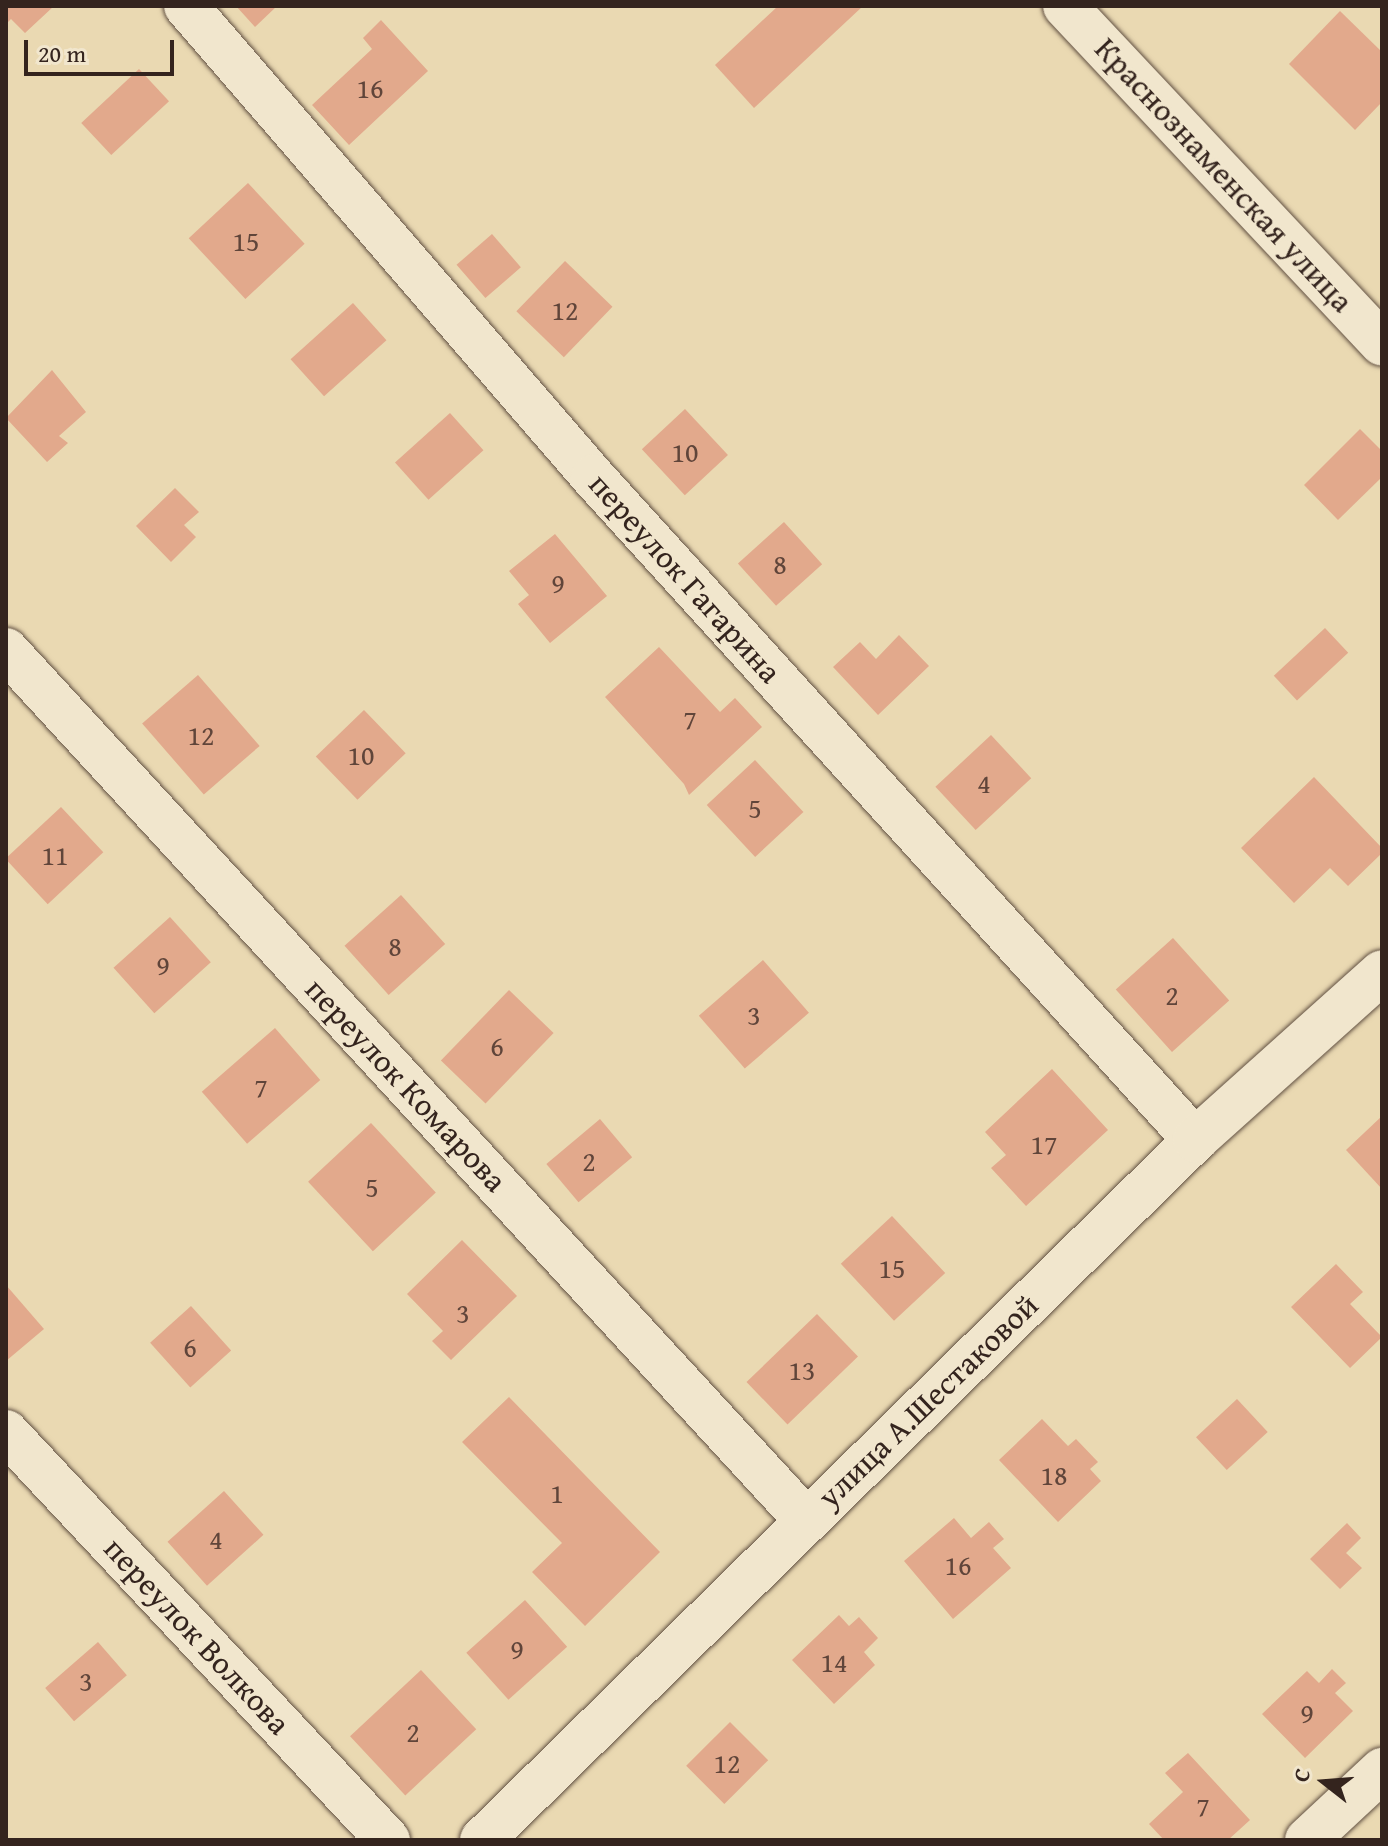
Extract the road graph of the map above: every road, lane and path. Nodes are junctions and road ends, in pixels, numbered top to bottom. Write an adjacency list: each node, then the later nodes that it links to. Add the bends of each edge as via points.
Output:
1 (186, 6): 6 (street, переулок Гагарина, via 593,477)
2 (1065, 6): 3 (street, Краснознаменская улица)
3 (1382, 343)
4 (6, 650): 8 (street, переулок Комарова)
5 (1382, 972): 6 (street, улица А.Шестаковой)
6 (1195, 1140): 8 (street, улица А.Шестаковой)
7 (6, 1432): 11 (street, переулок Волкова)
8 (806, 1520): 12 (street, улица А.Шестаковой)
9 (1382, 1770): 10 (street)
10 (1321, 1835)
11 (388, 1840)
12 (482, 1840)

